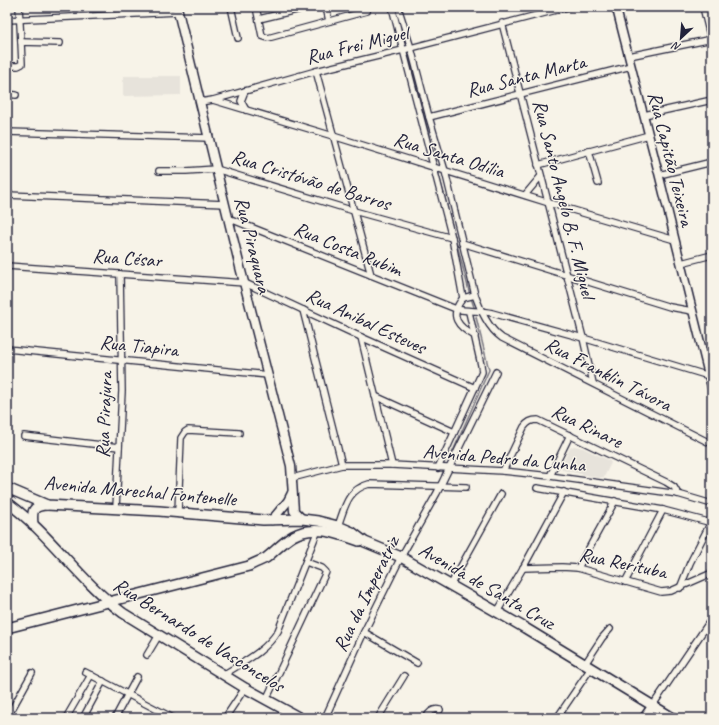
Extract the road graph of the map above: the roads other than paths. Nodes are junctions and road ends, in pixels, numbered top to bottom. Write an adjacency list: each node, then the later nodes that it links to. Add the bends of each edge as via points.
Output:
1 (19, 7): 15 (street)
2 (232, 7): 18 (street)
3 (256, 7): 13 (street)
4 (309, 7): 13 (street)
5 (326, 7): 16 (street)
6 (392, 7): 22 (street)
7 (398, 7): 22 (street)
8 (568, 7): 17 (street, Rua Frei Miguel)
9 (616, 7): 23 (street, Rua Capitão Teixeira)
10 (703, 7): 19 (street)
11 (177, 9): 15 (street); 33 (main road, Rua Piraquara)
12 (367, 11): 16 (street)
13 (259, 19): 16 (street, via 263,38)
14 (7, 20): 15 (street)
15 (20, 20): 20 (street)
16 (329, 21)
17 (502, 23): 22 (street, Rua Frei Miguel); 30 (street, Rua Santo Angelo B. F. Miguel)
18 (238, 38)
19 (712, 41): 23 (street)
20 (21, 42): 21 (street); 24 (street, via 22,64)
21 (60, 43)
22 (407, 49): 26 (street, Rua Frei Miguel); 36 (street); 44 (street)
23 (629, 56): 25 (street, Rua Capitão Teixeira)
24 (7, 66)
25 (631, 66): 30 (street, Rua Santa Marta); 35 (street, Rua Capitão Teixeira)
26 (316, 71): 27 (street, Rua Frei Miguel); 38 (street)
27 (245, 91): 31 (street, Rua Frei Miguel); 34 (street, via 241,101)
28 (7, 94): 29 (street)
29 (16, 95)
30 (520, 95): 36 (street, Rua Santa Marta); 43 (street, Rua Santo Angelo B. F. Miguel)
31 (213, 100): 33 (street, Rua Frei Miguel); 34 (street, Rua Santa Odília)
32 (712, 100): 35 (street)
33 (200, 102): 40 (main road, Rua Piraquara)
34 (246, 110): 38 (street, Rua Santa Odília)
35 (644, 115): 39 (street, Rua Capitão Teixeira)
36 (429, 117): 44 (street)
37 (7, 132): 40 (street)
38 (333, 136): 44 (street, Rua Santa Odília); 54 (street)
39 (649, 136): 41 (street); 47 (street, Rua Capitão Teixeira)
40 (209, 138): 45 (main road, Rua Piraquara)
41 (589, 151): 43 (street); 49 (street)
42 (712, 162): 47 (street)
43 (538, 165): 48 (street, Rua Santo Angelo B. F. Miguel)
44 (438, 168): 51 (street, Rua Santa Odília); 56 (street); 58 (street)
45 (216, 169): 46 (street, Rua Cristóvão de Barros); 53 (main road, Rua Piraquara); 54 (street, Rua Cristóvão de Barros)
46 (159, 171)
47 (659, 175): 57 (street, Rua Capitão Teixeira)
48 (541, 176): 51 (street); 52 (street, Rua Santo Angelo B. F. Miguel)
49 (598, 183)
50 (7, 195): 53 (street)
51 (525, 195): 52 (street, Rua Santa Odília)
52 (549, 203): 57 (street, Rua Santa Odília); 64 (street, Rua Santo Angelo B. F. Miguel)
53 (225, 204): 55 (main road, Rua Piraquara)
54 (354, 210): 56 (street, Rua Cristóvão de Barros); 63 (street)
55 (228, 218): 63 (street, Rua Costa Rubim); 65 (main road, Rua Piraquara)
56 (452, 238): 67 (street)
57 (675, 240): 60 (street, Rua Capitão Teixeira)
58 (462, 243): 64 (street); 66 (street)
59 (712, 255): 60 (street)
60 (681, 263): 71 (street, Rua Capitão Teixeira)
61 (7, 266): 62 (street, Rua César)
62 (120, 274): 65 (street, Rua César); 76 (street, Rua Pirajura)
63 (371, 275): 68 (street, Rua Costa Rubim)
64 (566, 276): 71 (street, via 670,307); 74 (street, Rua Santo Angelo B. F. Miguel)
65 (245, 283): 69 (street, Rua Anibal Esteves); 78 (main road, Rua Piraquara)
66 (473, 295): 67 (street); 70 (street)
67 (464, 298): 68 (street)
68 (456, 309): 70 (street, Rua Costa Rubim); 72 (street, via 461,328)
69 (303, 310): 73 (street, Rua Anibal Esteves); 90 (street)
70 (475, 311): 72 (street); 74 (street, Rua Costa Rubim); 80 (street, Rua Franklin Távora, via 502,338)
71 (692, 311): 79 (street, Rua Capitão Teixeira)
72 (475, 336): 81 (street, via 482,372)
73 (361, 337): 81 (street, Rua Anibal Esteves); 83 (street)
74 (583, 338): 79 (street, Rua Costa Rubim); 80 (street, Rua Santo Angelo B. F. Miguel)
75 (7, 349): 76 (street, Rua Tiapira)
76 (122, 361): 78 (street, Rua Tiapira); 89 (street, Rua Pirajura)
77 (496, 372): 93 (street, Rua da Imperatriz)
78 (268, 375): 96 (main road, Rua Piraquara)
79 (709, 376): 82 (street, Rua Capitão Teixeira)
80 (592, 383): 88 (street, Rua Franklin Távora)
81 (475, 388): 84 (street)
82 (712, 389)
83 (375, 396): 84 (street); 91 (street)
84 (454, 432): 92 (street)
85 (239, 433): 113 (street, via 188,430 182,435)
86 (570, 435): 94 (street, Rua Rinare, via 538,420 528,422); 95 (street); 104 (street, Rua Rinare, via 666,482 674,487)
87 (24, 436): 89 (street)
88 (712, 444)
89 (119, 447): 110 (street, Rua Pirajura)
90 (342, 465): 91 (street, Avenida Pedro da Cunha); 96 (street, Avenida Pedro da Cunha)
91 (392, 465): 92 (street, Avenida Pedro da Cunha)
92 (438, 468): 93 (street, Avenida Pedro da Cunha)
93 (448, 470): 94 (street, Avenida Pedro da Cunha); 97 (street, Rua da Imperatriz)
94 (503, 471): 95 (street, Avenida Pedro da Cunha)
95 (550, 476): 104 (street, Avenida Pedro da Cunha)
96 (292, 478): 101 (main road, Rua Piraquara)
97 (441, 484): 98 (street); 118 (street, via 360,486 354,490 345,505); 121 (street, Rua da Imperatriz)
98 (466, 487)
99 (7, 488): 105 (main road, Avenida Marechal Fontenelle)
100 (537, 488): 102 (street)
101 (292, 492): 114 (main road, via 288,502); 115 (main road, Rua Piraquara, via 294,510)
102 (564, 492): 106 (street); 123 (street)
103 (501, 494): 127 (street)
104 (678, 494): 108 (street, Avenida Pedro da Cunha)
105 (24, 496): 109 (main road, Avenida Marechal Fontenelle); 111 (main road, via 21,507)
106 (614, 501): 112 (street); 124 (street)
107 (7, 502): 111 (main road, Avenida Marechal Fontenelle)
108 (712, 504)
109 (47, 505): 110 (main road, Avenida Marechal Fontenelle); 117 (main road, via 34,509)
110 (116, 508): 113 (main road, Avenida Marechal Fontenelle)
111 (11, 509): 117 (main road, Avenida Marechal Fontenelle)
112 (663, 510): 116 (street); 126 (street)
113 (178, 512): 114 (main road, Avenida Marechal Fontenelle)
114 (272, 520): 115 (main road, Avenida de Santa Cruz)
115 (304, 520): 119 (main road, Avenida de Santa Cruz)
116 (712, 522): 128 (street)
117 (33, 525): 130 (main road, Rua Bernardo de Vasconcelos)
118 (338, 526): 119 (main road, Avenida de Santa Cruz); 120 (main road, Avenida de Santa Cruz, via 352,532)
119 (316, 527): 120 (main road); 122 (street); 129 (main road, via 291,537 249,566)
120 (364, 542): 121 (main road, Avenida de Santa Cruz)
121 (401, 557): 127 (main road, Avenida de Santa Cruz); 136 (street, Rua da Imperatriz)
122 (306, 562): 142 (street, via 274,638 266,647); 148 (street, via 326,572)
123 (523, 568): 124 (street, Rua Rerituba); 131 (street)
124 (578, 568): 126 (street, Rua Rerituba)
125 (712, 573): 128 (street, Rua Rerituba)
126 (625, 582): 128 (street, Rua Rerituba, via 661,592)
127 (450, 586): 131 (main road, Avenida de Santa Cruz)
128 (680, 588)
129 (126, 597): 130 (main road); 132 (main road, via 121,605)
130 (108, 602): 132 (main road, Rua Bernardo de Vasconcelos); 134 (main road)
131 (497, 612): 140 (main road, Avenida de Santa Cruz)
132 (123, 613): 137 (main road, Rua Bernardo de Vasconcelos)
133 (712, 618): 149 (street)
134 (7, 628)
135 (610, 629): 140 (street, via 602,638)
136 (364, 632): 139 (street); 158 (street, Rua da Imperatriz)
137 (159, 635): 138 (street); 142 (main road, Rua Bernardo de Vasconcelos)
138 (147, 655)
139 (417, 663)
140 (588, 666): 149 (main road, Avenida de Santa Cruz); 161 (street)
141 (32, 673): 151 (street)
142 (223, 675): 146 (main road, Rua Bernardo de Vasconcelos)
143 (404, 676): 159 (street)
144 (137, 677): 147 (street)
145 (103, 681): 147 (street); 152 (street, via 88,673); 153 (street)
146 (245, 688): 148 (main road, Rua Bernardo de Vasconcelos); 156 (street)
147 (129, 694): 154 (street); 155 (street)
148 (266, 700): 157 (main road, Rua Bernardo de Vasconcelos)
149 (653, 705): 162 (main road); 163 (main road, Avenida de Santa Cruz)
150 (440, 710): 160 (street, via 432,710)
151 (7, 718)
152 (66, 718)
153 (83, 718)
154 (115, 718)
155 (172, 718)
156 (225, 718)
157 (300, 718)
158 (325, 718)
159 (378, 718)
160 (426, 718)
161 (557, 718)
162 (644, 718)
163 (673, 718)

